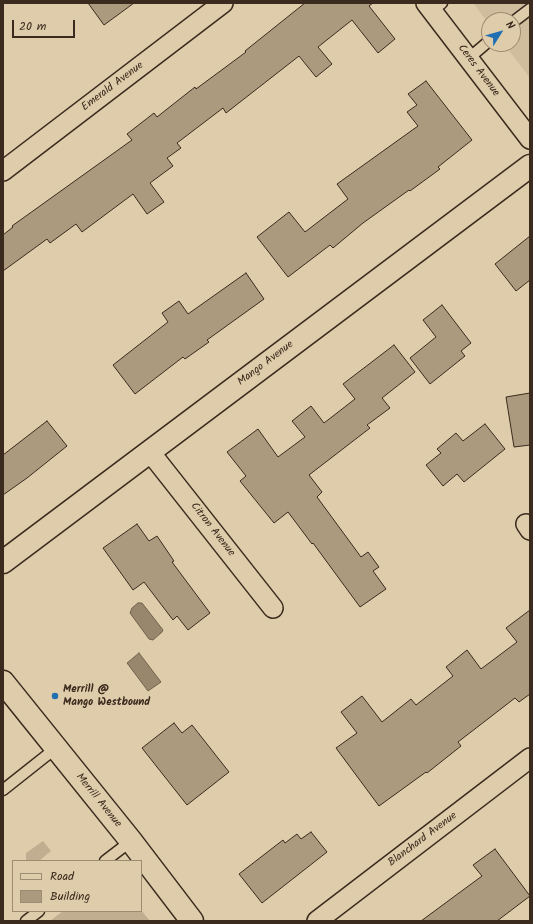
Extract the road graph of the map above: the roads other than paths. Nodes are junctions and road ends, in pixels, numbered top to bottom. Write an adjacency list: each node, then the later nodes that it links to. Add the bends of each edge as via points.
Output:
1 (223, 3): 9 (street, Emerald Avenue)
2 (434, 6): 6 (street, Ceres Avenue)
3 (530, 9): 4 (lane)
4 (521, 16)
5 (481, 48): 6 (lane)
6 (468, 59): 7 (street, Ceres Avenue)
7 (530, 139)
8 (530, 166): 10 (street, Mango Avenue)
9 (3, 171)
10 (150, 452): 11 (street, Mango Avenue); 12 (street, Citron Avenue)
11 (3, 562)
12 (273, 608)
13 (3, 682): 14 (street, Merrill Avenue)
14 (56, 748): 16 (lane); 17 (street, Merrill Avenue)
15 (530, 758): 22 (street, Blanchard Avenue)
16 (3, 790)
17 (131, 841): 18 (lane); 21 (street, Merrill Avenue)
18 (105, 860)
19 (38, 912): 20 (lane)
20 (26, 921)
21 (192, 921)
22 (316, 921)

